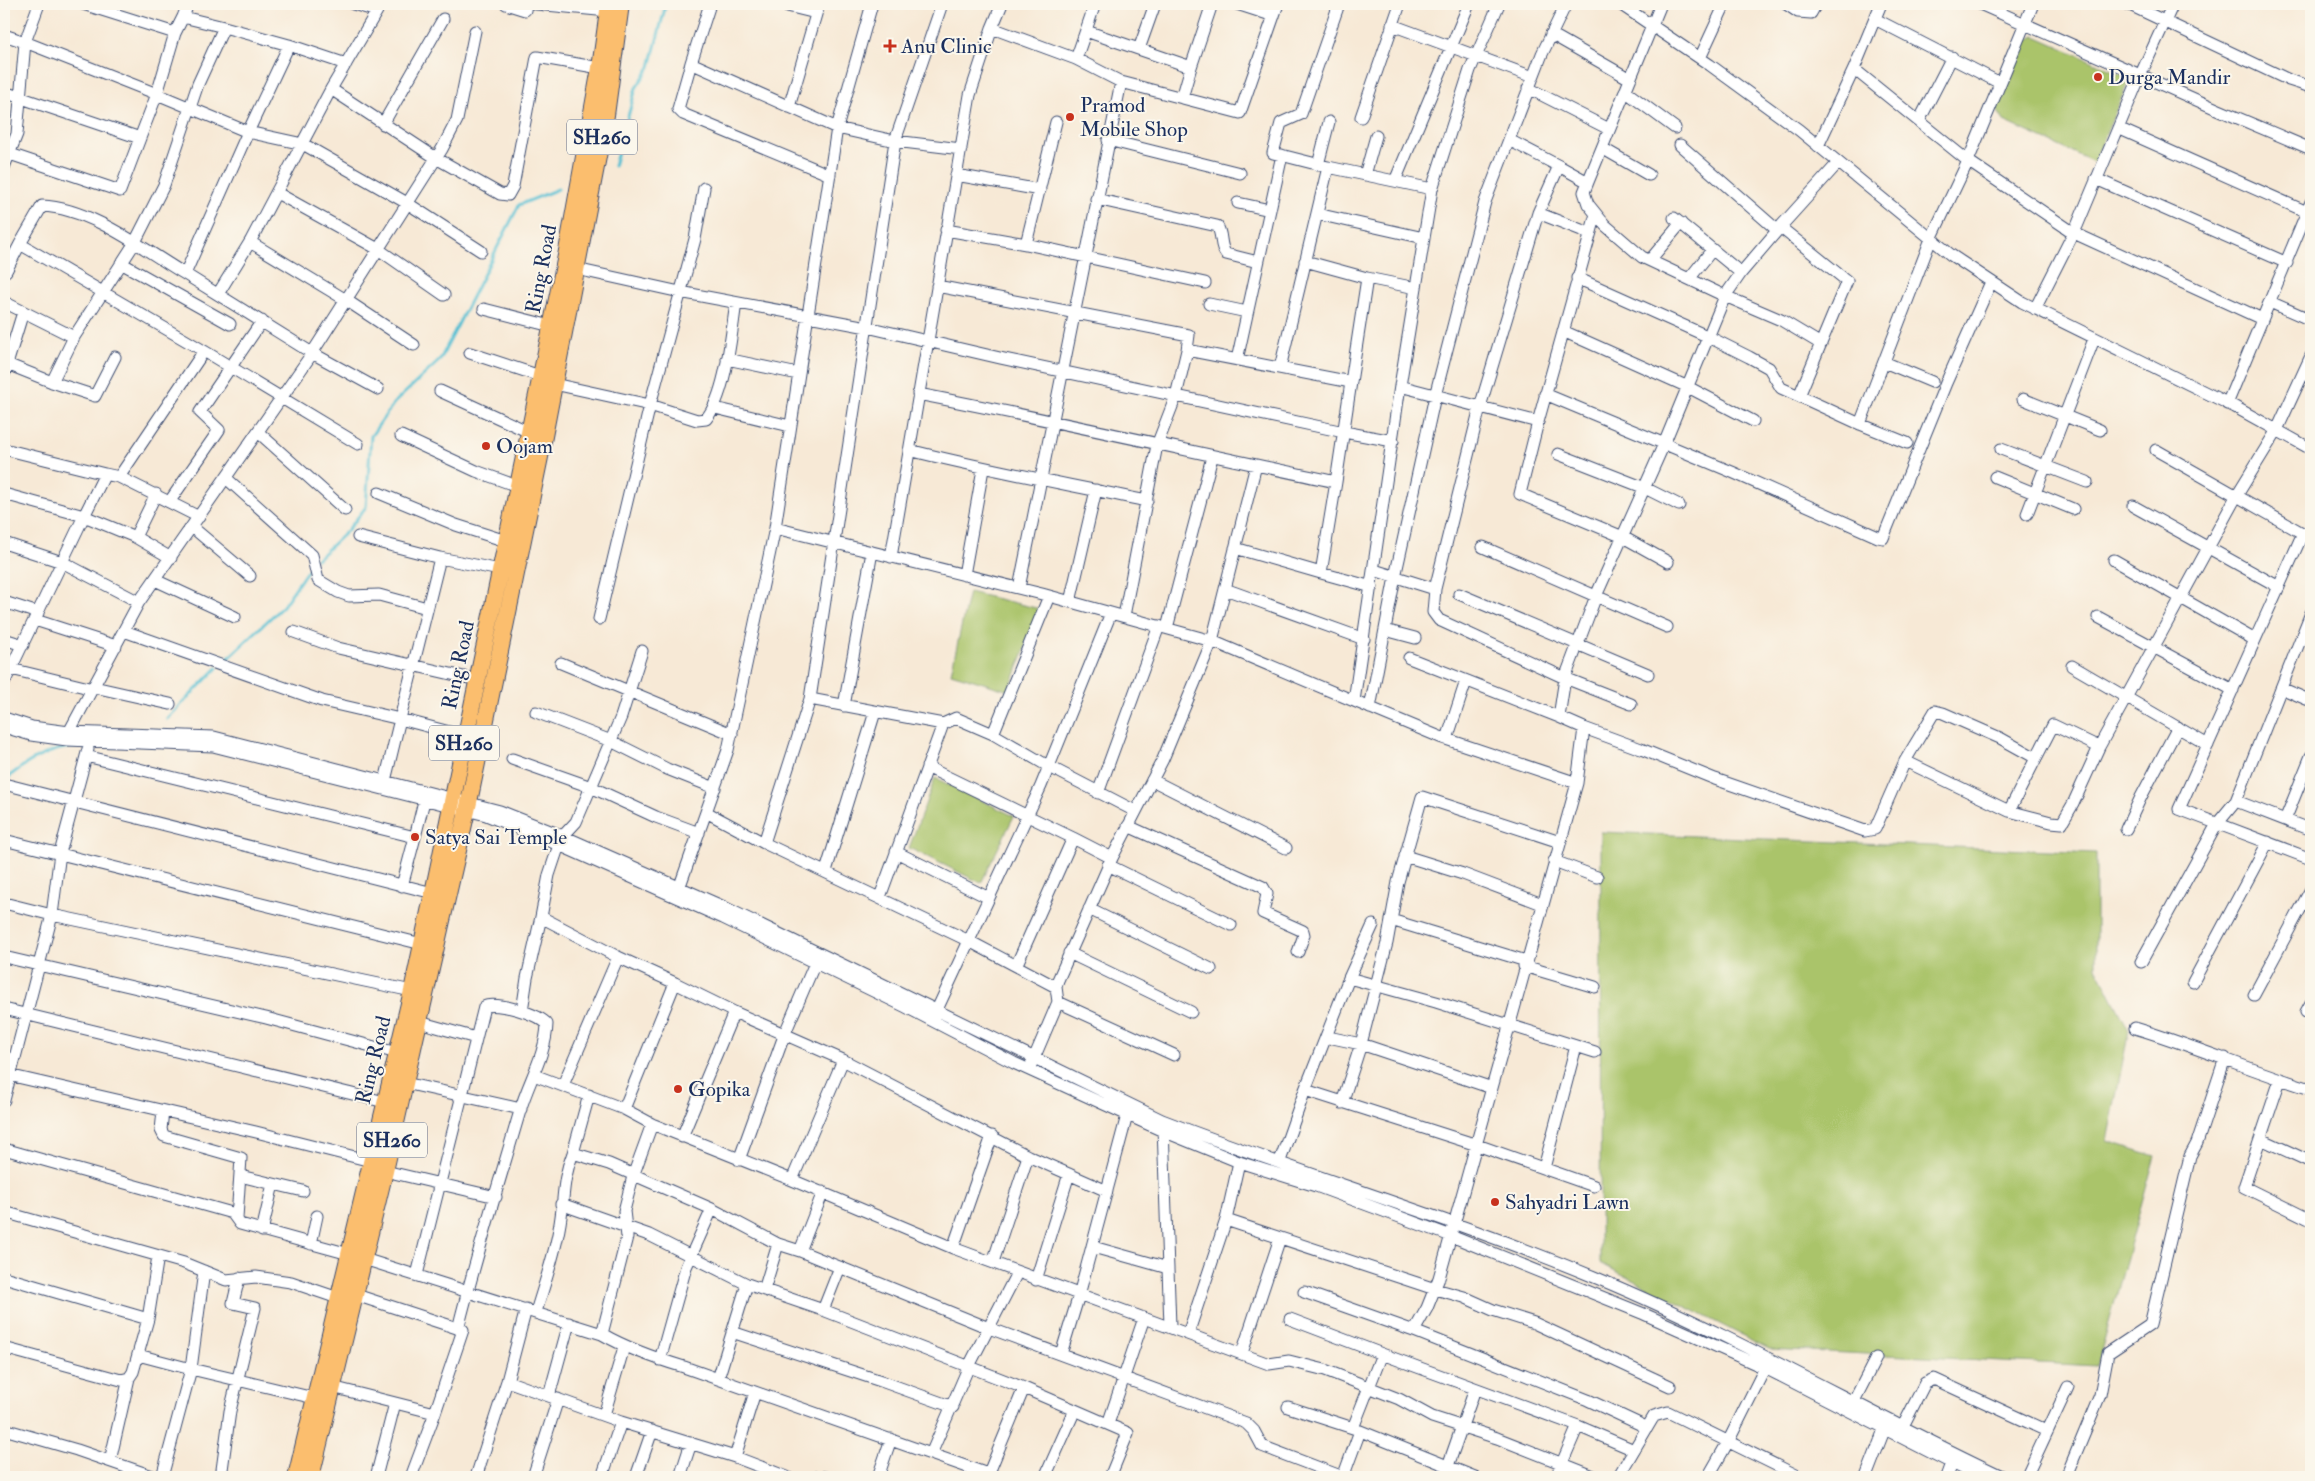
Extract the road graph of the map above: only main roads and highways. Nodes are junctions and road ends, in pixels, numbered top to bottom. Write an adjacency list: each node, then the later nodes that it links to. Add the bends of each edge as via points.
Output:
1 (613, 6): 2 (highway, Ring Road / SH260, via 600,68); 2 (highway, Ring Road / SH260, via 606,115 576,269)
2 (566, 287): 3 (highway, Ring Road / SH260); 3 (highway, Ring Road / SH260, via 551,326)
3 (547, 380): 4 (highway, Ring Road / SH260, via 529,432 517,486 433,894 371,1162); 4 (highway, Ring Road / SH260, via 468,806 385,1171)
4 (356, 1256): 5 (highway, Ring Road / SH260, via 338,1298); 6 (highway, Ring Road / SH260, via 356,1295)
5 (296, 1477)
6 (311, 1477)

